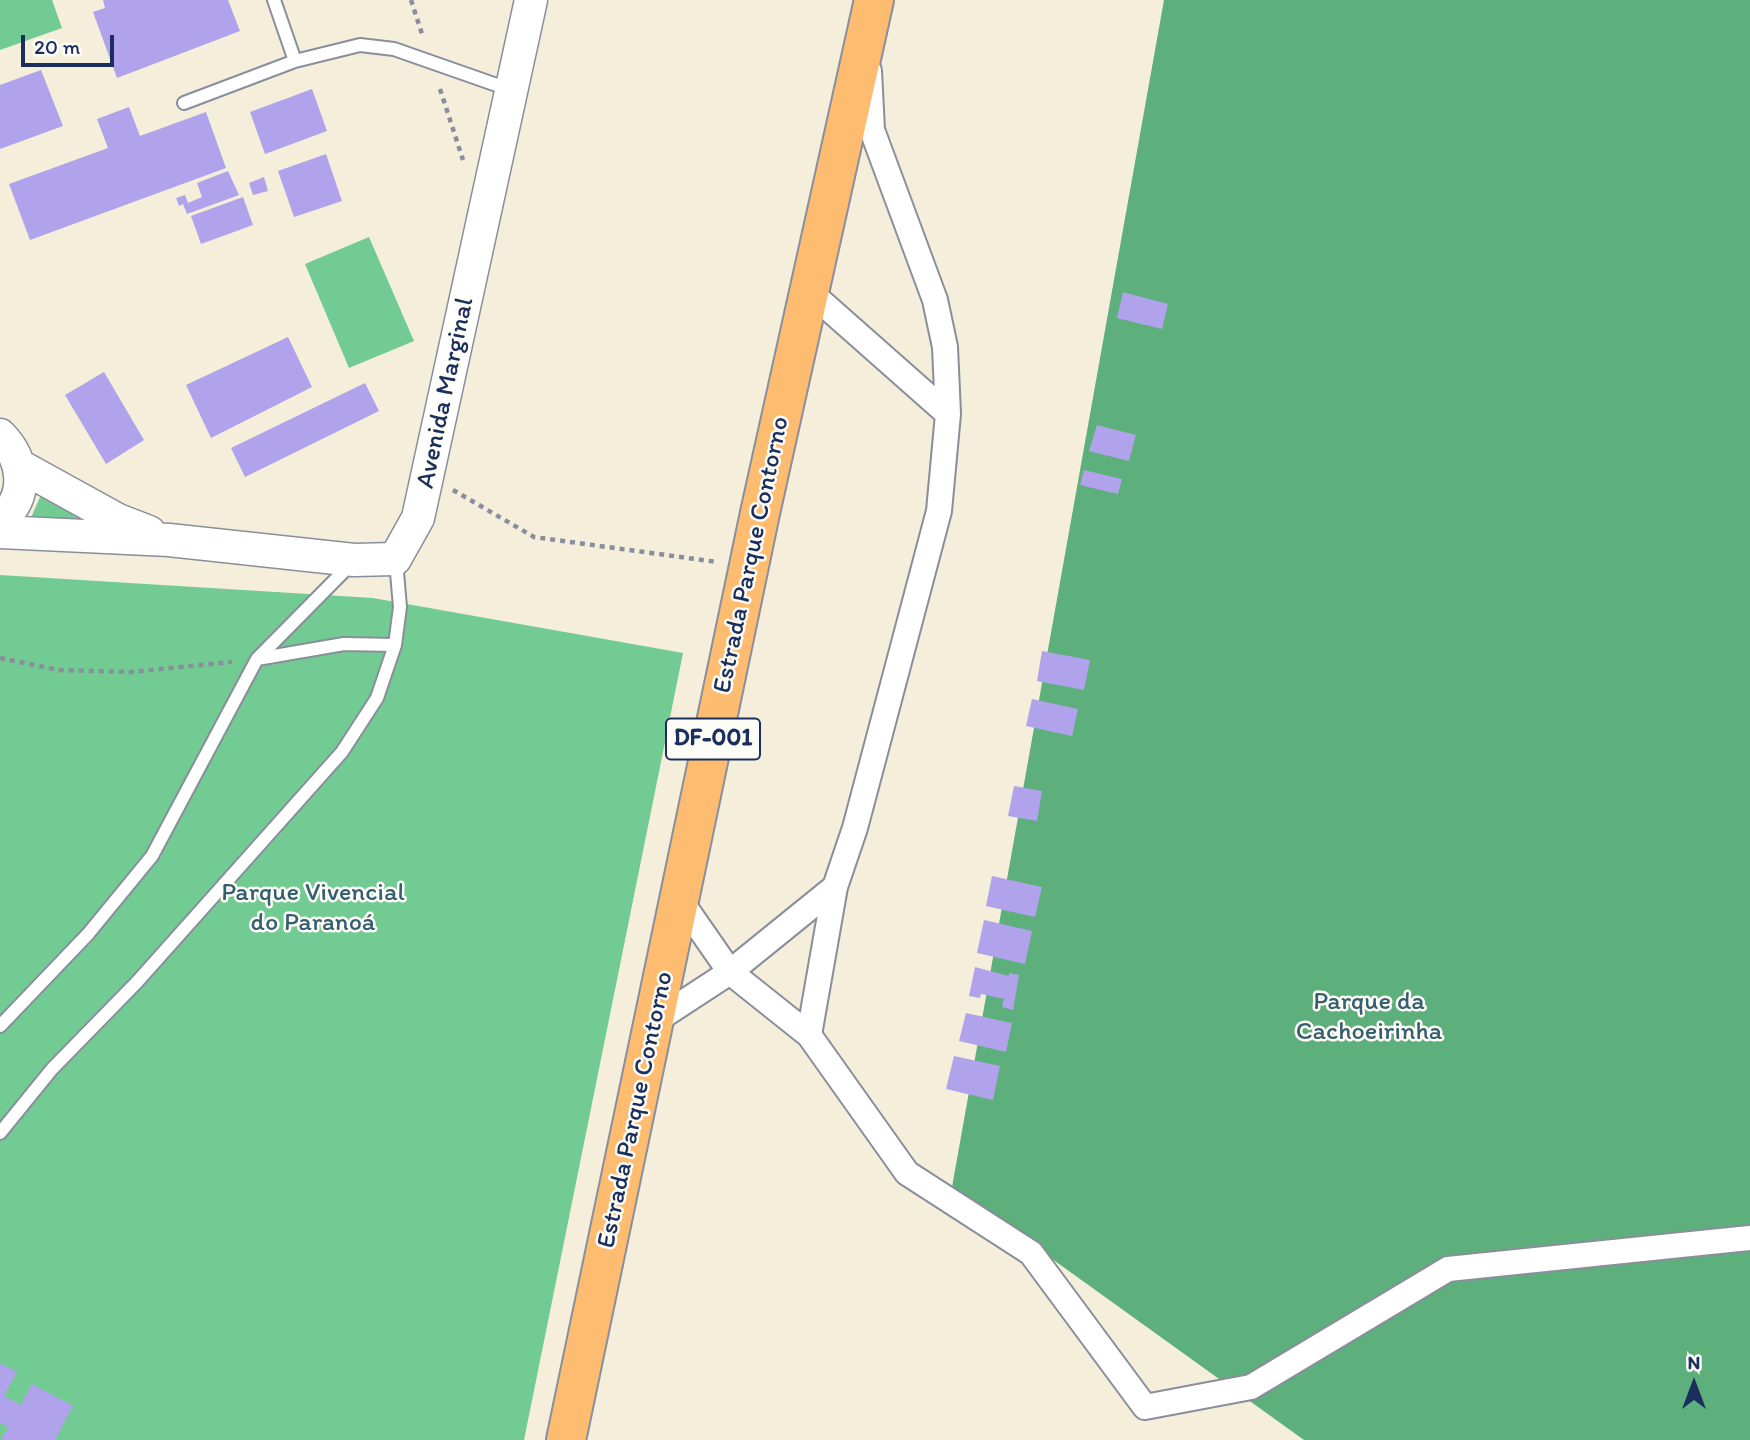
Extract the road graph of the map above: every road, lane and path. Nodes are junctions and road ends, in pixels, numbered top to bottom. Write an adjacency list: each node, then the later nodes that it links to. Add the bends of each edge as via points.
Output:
1 (274, 0): 7 (lane)
2 (411, 0): 6 (path)
3 (531, 0): 8 (street, Avenida Marginal)
4 (874, 0): 5 (main road, Estrada Parque Contorno / DF-001)
5 (867, 40): 11 (main road, Estrada Parque Contorno / DF-001); 12 (street, via 872,130 935,300 945,347)
6 (430, 60): 7 (lane, via 360,45); 8 (lane); 10 (path)
7 (295, 61): 9 (lane)
8 (511, 90): 14 (street, Avenida Marginal)
9 (184, 103)
10 (467, 171)
11 (810, 292): 12 (street); 20 (main road, Estrada Parque Contorno / DF-001)
12 (948, 414): 24 (street, via 939,511 855,828)
13 (8, 442): 15 (street, via 21,482 17,499); 17 (street, via 118,520)
14 (427, 479): 18 (street, Avenida Marginal, via 418,518); 20 (path, via 461,493 534,537)
15 (0, 520)
16 (0, 532): 17 (street)
17 (169, 540): 19 (street)
18 (395, 559): 19 (street); 21 (lane, via 400,607)
19 (354, 560): 23 (lane)
20 (749, 566): 25 (main road, Estrada Parque Contorno / DF-001)
21 (395, 645): 23 (lane, via 344,644); 30 (lane, via 377,698 342,752 137,982 52,1069)
22 (0, 658): 23 (path, via 59,670 131,672)
23 (257, 659): 28 (lane, via 152,856 88,934)
24 (835, 887): 26 (street); 29 (street)
25 (680, 900): 26 (street); 27 (main road, Estrada Parque Contorno / DF-001)
26 (730, 972): 27 (street); 29 (street)
27 (655, 1021): 32 (main road, Estrada Parque Contorno / DF-001)
28 (0, 1026)
29 (809, 1035): 31 (street, via 907,1173 1031,1253 1145,1407 1251,1387 1448,1269)
30 (0, 1133)
31 (1750, 1238)
32 (566, 1440)

